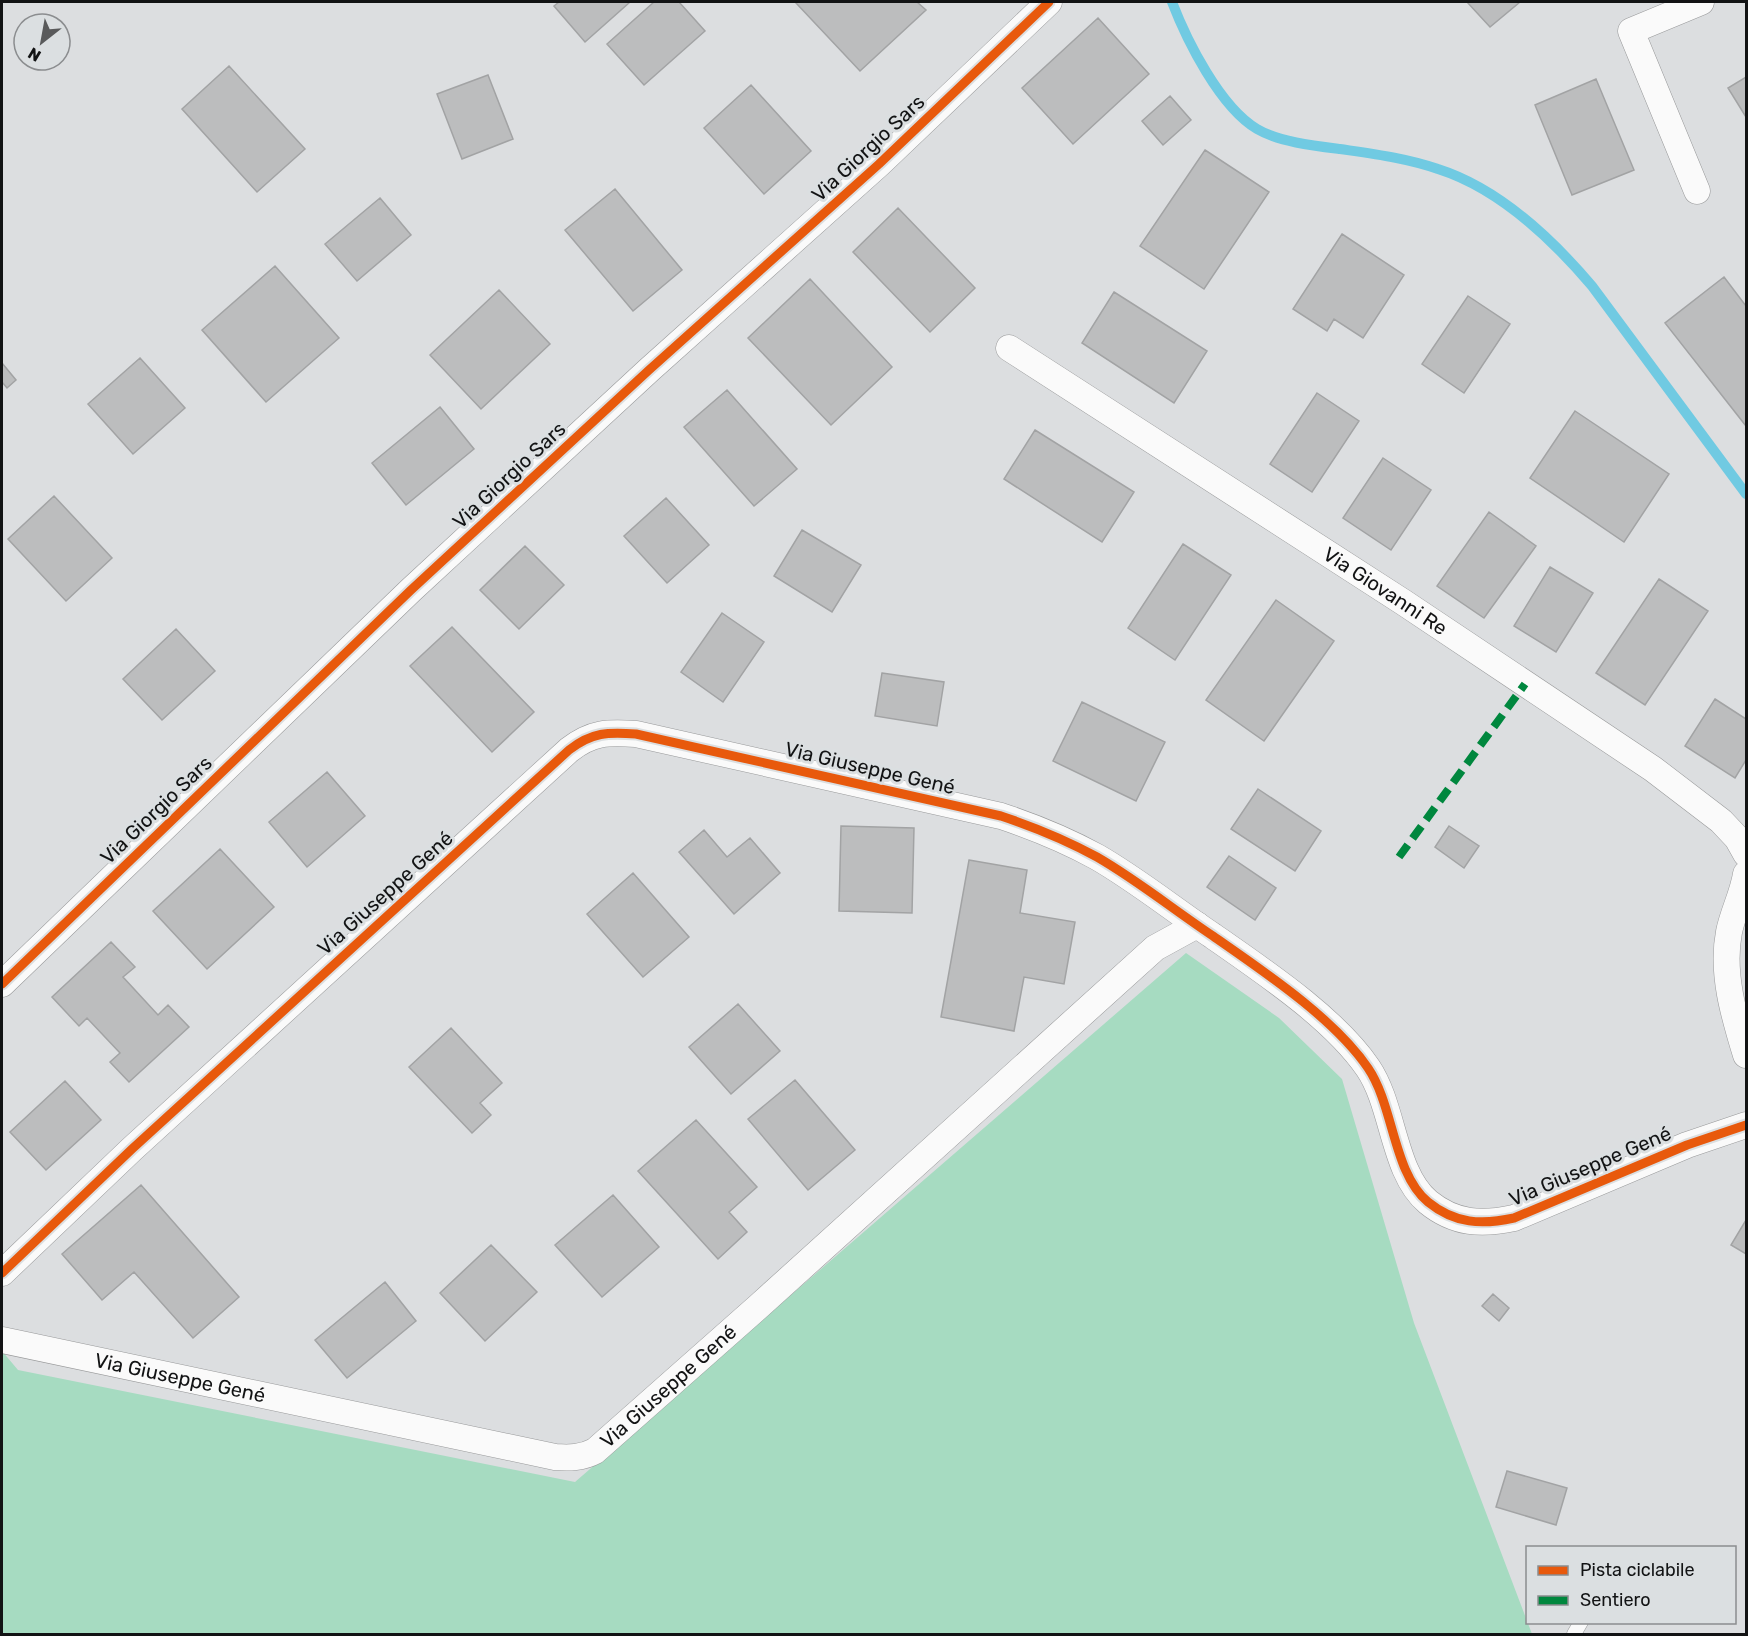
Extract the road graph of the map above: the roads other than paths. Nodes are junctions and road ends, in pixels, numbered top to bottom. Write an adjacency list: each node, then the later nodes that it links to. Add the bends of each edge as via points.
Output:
1 (1049, 2): 8 (street, Via Giorgio Sars, via 879,164 411,590)
2 (1701, 2): 3 (street, via 1631,31)
3 (1697, 192)
4 (1009, 348): 5 (street, Via Giovanni Re, via 1653,769 1721,821)
5 (1746, 854)
6 (1746, 874): 9 (street, via 1732,917 1728,970 1732,1007)
7 (1197, 925): 10 (street, Via Giuseppe Gené, via 1290,992 1357,1053 1376,1082 1411,1182 1429,1203 1457,1218 1481,1222 1514,1218 1687,1145); 11 (street, Via Giuseppe Gené, via 1098,857 1001,816 636,734 598,734 569,750 132,1149); 12 (street, Via Giuseppe Gené, via 1155,948 759,1306 587,1455 555,1457)
8 (2, 984)
9 (1746, 1055)
10 (1746, 1125)
11 (2, 1273)
12 (2, 1340)

